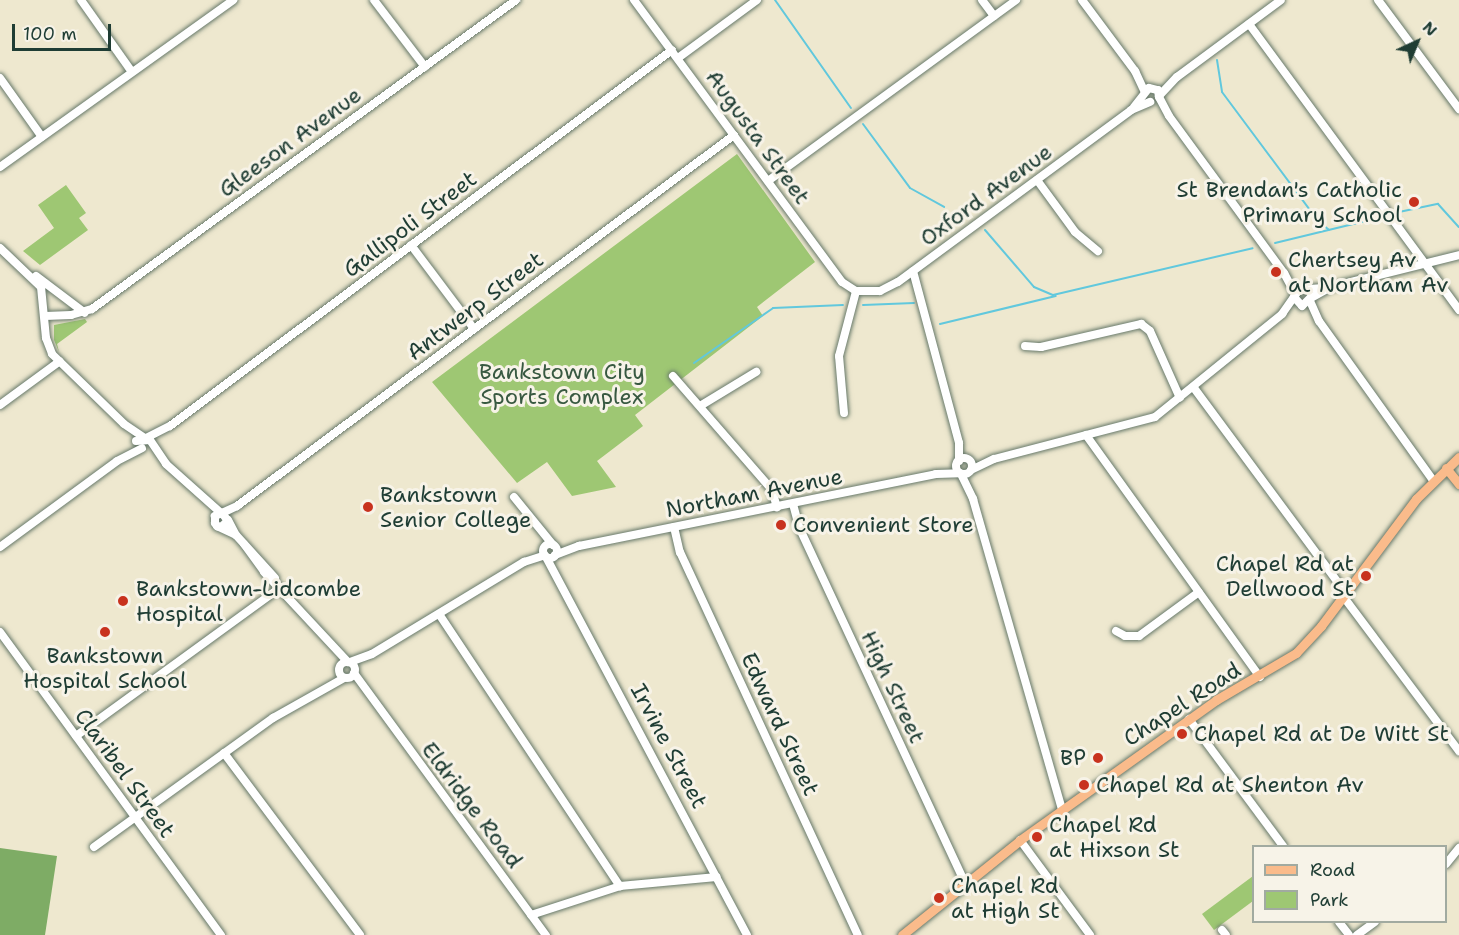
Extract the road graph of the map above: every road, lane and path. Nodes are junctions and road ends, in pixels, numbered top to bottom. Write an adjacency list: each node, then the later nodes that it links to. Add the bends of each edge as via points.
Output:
1 (81, 0): 19 (street)
2 (233, 0): 12 (street)
3 (374, 0): 17 (street)
4 (516, 0): 17 (street, Gleeson Avenue)
5 (634, 0): 15 (street, Augusta Street)
6 (757, 0): 16 (street)
7 (982, 0): 13 (street)
8 (1016, 0): 13 (street)
9 (1082, 0): 18 (street)
10 (1281, 0): 14 (street)
11 (1378, 0): 26 (street)
12 (224, 3): 19 (street)
13 (994, 16): 33 (street)
14 (1249, 24): 20 (street); 38 (street)
15 (672, 50): 16 (street, Augusta Street); 34 (street, Gallipoli Street)
16 (678, 58): 29 (street, Augusta Street)
17 (425, 67): 49 (street, Gleeson Avenue)
18 (1135, 71): 22 (street); 23 (street)
19 (132, 72): 30 (street)
20 (1177, 77): 22 (street); 24 (street)
21 (0, 78): 30 (street)
22 (1154, 87): 23 (street, Oxford Avenue); 24 (street)
23 (1145, 93): 25 (street); 27 (street, Oxford Avenue)
24 (1159, 97): 25 (street, Oxford Avenue); 28 (street)
25 (1151, 102): 27 (street, Oxford Avenue); 28 (street)
26 (1459, 109)
27 (1131, 110): 32 (street, Oxford Avenue)
28 (1168, 116): 41 (street)
29 (734, 135): 33 (street, Augusta Street); 53 (street, Antwerp Street)
30 (42, 137): 31 (street)
31 (0, 167)
32 (1037, 180): 36 (street, via 1076,232); 39 (street, Oxford Avenue)
33 (768, 181): 44 (street, Augusta Street, via 842,282)
34 (411, 245): 53 (street); 66 (street, Gallipoli Street)
35 (0, 248): 40 (street, Eldridge Road)
36 (1098, 251)
37 (1459, 255): 38 (street)
38 (1425, 264): 42 (street); 48 (street)
39 (913, 271): 44 (street, Oxford Avenue, via 885,289); 67 (street)
40 (31, 273): 49 (street); 51 (street, Eldridge Road, via 44,295)
41 (1284, 273): 43 (street); 45 (street)
42 (1331, 287): 43 (street); 46 (street)
43 (1304, 290): 45 (street); 46 (street)
44 (856, 291): 62 (street, via 839,356)
45 (1294, 296): 47 (street); 50 (street)
46 (1310, 300): 47 (street); 52 (street)
47 (1301, 306): 50 (street); 52 (street)
48 (1459, 310)
49 (85, 313): 51 (street)
50 (1282, 314): 58 (street)
51 (45, 316): 55 (street, Eldridge Road, via 47,342)
52 (1319, 321): 79 (street)
53 (474, 329): 85 (street, Antwerp Street)
54 (1025, 346): 59 (street, via 1141,324 1150,331)
55 (60, 361): 60 (street); 63 (street, Eldridge Road)
56 (756, 372): 61 (street)
57 (673, 376): 61 (street)
58 (1194, 388): 59 (street); 93 (street)
59 (1180, 398): 64 (street, via 1155,417)
60 (0, 405)
61 (700, 406): 84 (street, via 772,490)
62 (844, 413)
63 (124, 424): 65 (street, Eldridge Road); 66 (street, Eldridge Road)
64 (1086, 435): 70 (street); 92 (street)
65 (136, 441): 66 (street); 68 (street, Eldridge Road); 72 (street)
66 (148, 441): 68 (street); 74 (street, Eldridge Road)
67 (959, 443): 71 (street); 73 (street)
68 (142, 449): 72 (street); 74 (street, Eldridge Road)
69 (1459, 457): 75 (main road, Chapel Road)
70 (994, 459): 71 (street); 76 (street)
71 (969, 460): 73 (street); 76 (street)
72 (117, 461): 89 (street)
73 (958, 461): 77 (street); 78 (street, Northam Avenue)
74 (166, 464): 85 (street, Eldridge Road)
75 (1446, 468): 79 (main road, Chapel Road); 80 (main road)
76 (971, 471): 77 (street, Northam Avenue); 82 (street)
77 (960, 473): 78 (street, Northam Avenue); 82 (street)
78 (936, 474): 83 (street, Northam Avenue)
79 (1433, 480): 93 (main road, Chapel Road)
80 (1459, 484)
81 (514, 497): 90 (street, Irvine Street, via 539,529)
82 (973, 500): 106 (street)
83 (793, 504): 84 (street, Northam Avenue); 114 (street, High Street, via 799,527)
84 (777, 507): 86 (street, Northam Avenue)
85 (222, 516): 87 (street, Antwerp Street); 88 (street, Eldridge Road)
86 (674, 526): 90 (street, Northam Avenue); 122 (street, Edward Street, via 680,552)
87 (220, 527): 88 (street, Eldridge Road)
88 (236, 535): 91 (street, Eldridge Road, via 264,572)
89 (0, 547)
90 (550, 551): 94 (street, Northam Avenue, via 524,562); 113 (street, Irvine Street)
91 (281, 587): 97 (street, Eldridge Road); 103 (street)
92 (1199, 592): 95 (street, via 1139,636 1132,638); 101 (street)
93 (1344, 594): 101 (main road, Chapel Road, via 1303,647); 104 (street)
94 (439, 614): 98 (street, Northam Avenue); 115 (street)
95 (1116, 631)
96 (0, 632): 103 (street, Claribel Street)
97 (331, 646): 99 (street, Eldridge Road); 100 (street, Eldridge Road)
98 (372, 654): 99 (street, Northam Avenue); 100 (street, Northam Avenue)
99 (349, 662): 100 (street, Eldridge Road)
100 (346, 673): 105 (street, Northam Avenue); 116 (street, Eldridge Road, via 368,696)
101 (1260, 677): 102 (main road, Chapel Road)
102 (1189, 719): 106 (main road, Chapel Road); 109 (street)
103 (76, 736): 107 (street, Claribel Street)
104 (1459, 751)
105 (224, 753): 107 (street, Northam Avenue); 119 (street)
106 (1062, 810): 108 (main road, Chapel Road)
107 (136, 818): 110 (street, Northam Avenue); 118 (street, Claribel Street)
108 (1020, 840): 114 (main road, Chapel Road); 124 (street)
109 (1282, 845)
110 (94, 848)
111 (1459, 848): 112 (street)
112 (1447, 863)
113 (717, 877): 115 (street); 121 (street, Irvine Street)
114 (965, 883): 123 (main road, Chapel Road)
115 (620, 886): 116 (street)
116 (531, 915): 120 (street, Eldridge Road)
117 (1372, 923): 125 (street)
118 (221, 935)
119 (360, 935)
120 (546, 935)
121 (747, 935)
122 (858, 935)
123 (902, 935)
124 (1090, 935)
125 (1357, 935)

